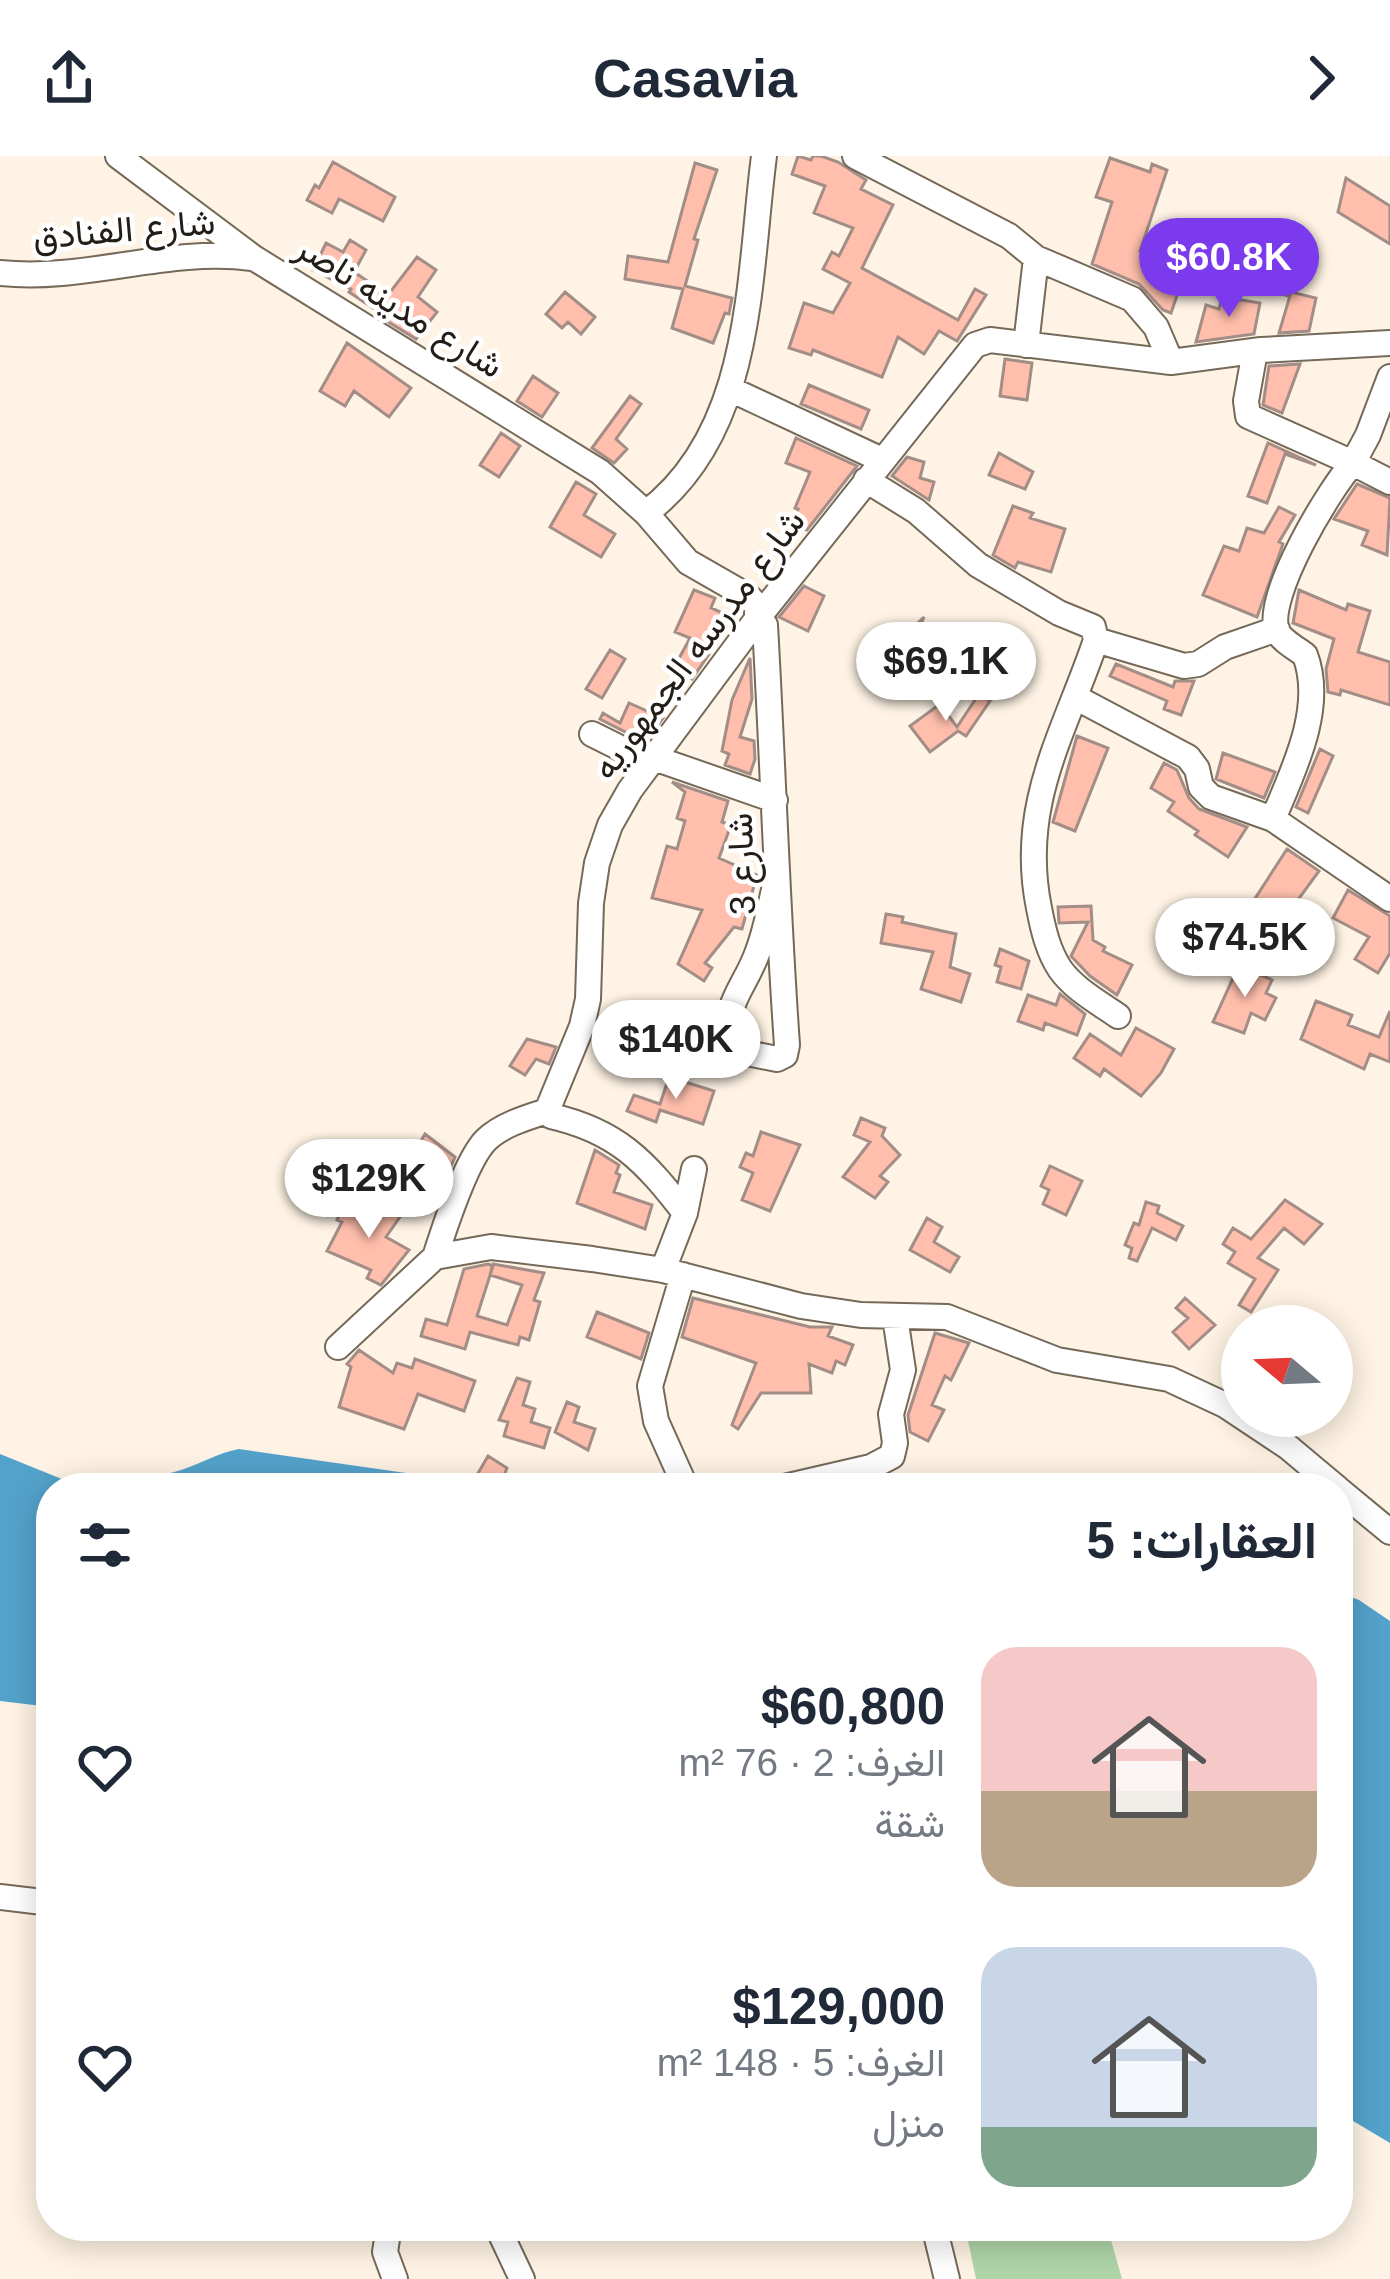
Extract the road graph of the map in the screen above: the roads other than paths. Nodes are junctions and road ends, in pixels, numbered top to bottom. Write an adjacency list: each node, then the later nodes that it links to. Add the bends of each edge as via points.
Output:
1 (118, 156): 4 (street, شارع مدينه ناصر)
2 (764, 156): 12 (street)
3 (855, 156): 5 (street)
4 (254, 258): 6 (street, شارع الفنادق, via 212,253 68,274); 16 (street, شارع مدينه ناصر, via 600,472)
5 (1036, 258): 8 (street); 10 (street, via 1132,299)
6 (0, 273)
7 (1390, 343): 9 (street)
8 (1026, 345): 10 (street); 14 (street, شارع مدرسه الجمهوريه, via 990,340 970,348)
9 (1255, 351): 10 (street); 13 (street, via 1248,416)
10 (1171, 362)
11 (1390, 377): 13 (street)
12 (730, 389): 14 (street); 16 (street, via 703,454)
13 (1353, 463): 15 (street); 18 (street, via 1311,520)
14 (874, 470): 17 (street, شارع مدرسه الجمهوريه); 19 (street, via 978,565 1087,622)
15 (1390, 482)
16 (646, 513): 17 (street, شارع مدينه ناصر, via 688,562 749,597)
17 (757, 619): 22 (street, شارع مدرسه الجمهوريه); 23 (street, شارع 3, via 765,625)
18 (1277, 629): 19 (street, via 1184,666); 24 (street, via 1305,656 1312,699)
19 (1096, 640): 20 (street)
20 (1076, 697): 24 (street, via 1188,757 1211,797); 27 (street, via 1036,805 1033,879 1060,969)
21 (592, 734): 22 (street)
22 (652, 760): 23 (street); 28 (street, شارع مدرسه الجمهوريه, via 610,825 597,863 588,998)
23 (776, 800): 25 (street, شارع 3)
24 (1273, 819): 26 (street)
25 (775, 885): 25 (street, شارع 3, via 728,1034 732,1050 777,1059 786,1050)
26 (1390, 899)
27 (1118, 1016)
28 (548, 1111): 30 (street, via 624,1145); 31 (street, via 487,1138)
29 (694, 1169): 30 (street)
30 (685, 1213): 32 (street)
31 (435, 1257): 32 (street, via 491,1247); 34 (street)
32 (673, 1273): 33 (street, via 801,1306); 35 (street, via 650,1386)
33 (895, 1317): 36 (street, via 903,1370 891,1414 892,1456); 37 (street, via 947,1317 1057,1360 1169,1379 1225,1405)
34 (338, 1346)
35 (679, 1473)
36 (846, 1473)
37 (1320, 1473)
38 (1353, 1501): 39 (street)
39 (1390, 1532)
40 (0, 1897): 41 (street)
41 (36, 1901)
42 (387, 2241): 45 (street)
43 (504, 2241): 46 (street)
44 (938, 2241): 47 (street)
45 (395, 2279)
46 (522, 2279)
47 (947, 2279)

